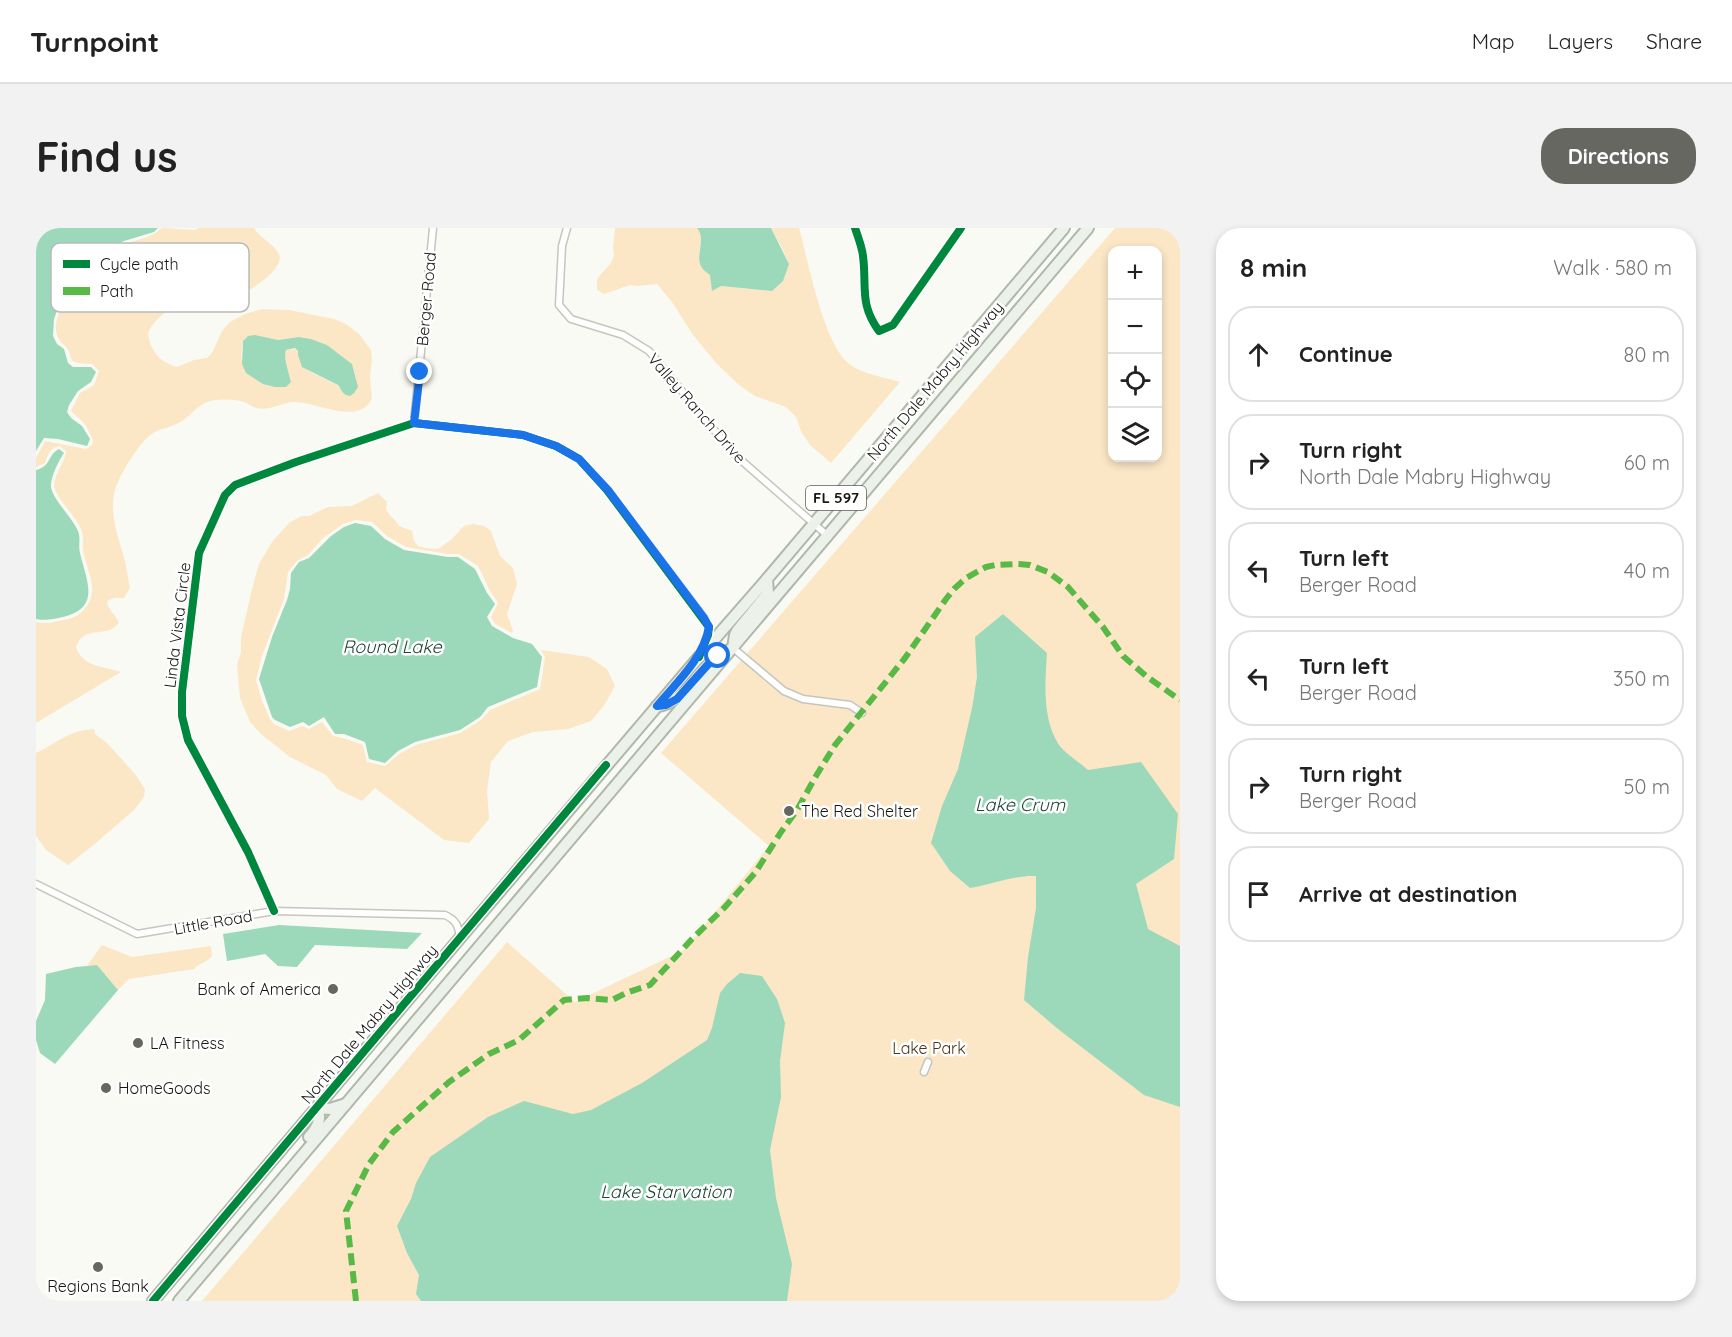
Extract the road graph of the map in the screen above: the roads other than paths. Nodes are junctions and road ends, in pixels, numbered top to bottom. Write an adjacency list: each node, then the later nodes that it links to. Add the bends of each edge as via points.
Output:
1 (433, 228): 7 (street, Berger Road)
2 (567, 228): 8 (street, Valley Ranch Drive, via 562,246 559,305 571,319 623,335 649,351 734,454)
3 (855, 228): 4 (street, via 863,255 869,318 879,331 893,325)
4 (961, 228)
5 (1064, 228): 8 (main road, North Dale Mabry Highway / FL 597)
6 (1088, 228): 9 (main road, North Dale Mabry Highway / FL 597)
7 (414, 423): 12 (street, via 523,435 579,459 608,490 709,627); 16 (street, Linda Vista Circle, via 235,485 218,508 199,553 182,716 188,740 248,852)
8 (814, 523): 9 (street, Valley Ranch Drive); 10 (main road, North Dale Mabry Highway / FL 597)
9 (828, 536): 11 (main road, North Dale Mabry Highway / FL 597)
10 (767, 579): 11 (main road, via 768,593 737,631); 12 (main road, North Dale Mabry Highway / FL 597)
11 (733, 648): 13 (main road, via 712,660 677,699); 14 (street, via 784,691 803,699 850,705); 20 (main road, North Dale Mabry Highway / FL 597)
12 (699, 657): 13 (main road, North Dale Mabry Highway / FL 597)
13 (657, 706): 17 (main road, North Dale Mabry Highway / FL 597)
14 (862, 713)
15 (36, 884): 16 (street, Little Road, via 137,934)
16 (274, 911): 17 (street, Little Road, via 445,915 459,926)
17 (460, 938): 21 (main road, North Dale Mabry Highway / FL 597)
18 (928, 1062): 19 (street)
19 (924, 1072)
20 (346, 1104): 21 (main road); 22 (main road, North Dale Mabry Highway / FL 597)
21 (313, 1112): 22 (main road, via 319,1116 315,1132 255,1202); 23 (main road, via 295,1126 249,1178); 24 (main road, North Dale Mabry Highway / FL 597)
22 (248, 1220): 25 (main road, North Dale Mabry Highway / FL 597)
23 (147, 1301)
24 (153, 1301)
25 (179, 1301)

